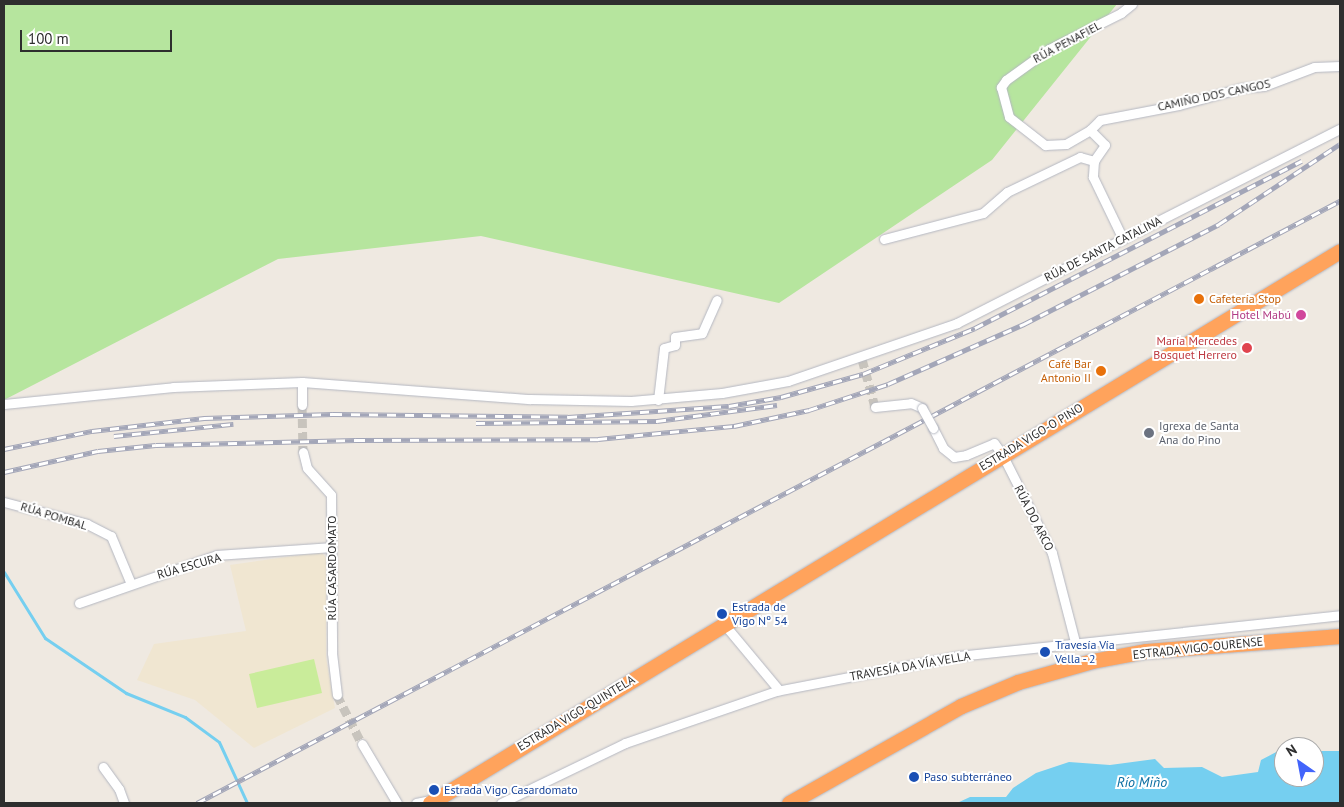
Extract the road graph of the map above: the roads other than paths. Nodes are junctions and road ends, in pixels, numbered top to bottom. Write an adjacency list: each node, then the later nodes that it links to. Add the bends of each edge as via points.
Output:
1 (1132, 4): 3 (street, RÚA PENAFIEL, via 1121,13 1049,49 1006,80 1002,87)
2 (1340, 66): 5 (street, CAMIÑO DOS CANGOS, via 1314,66 1264,86 1240,88 1179,105 1100,120)
3 (1006, 111): 5 (street, CAMIÑO DOS CANGOS, via 1009,117 1045,144 1066,144)
4 (1340, 129): 8 (street, RÚA DE SANTA CATALINA)
5 (1090, 130): 6 (street, via 1105,145)
6 (1094, 161): 7 (street, via 1080,158 1007,192 983,213); 8 (street, via 1093,177)
7 (884, 239)
8 (1123, 239): 12 (street, RÚA DE SANTA CATALINA, via 956,323 862,359 788,381)
9 (1340, 252): 17 (highway, ESTRADA VIGO-O PINO)
10 (718, 300): 12 (street, via 702,333 676,337 675,345 664,348)
11 (302, 382): 12 (street, RÚA DE SANTA CATALINA, via 530,399); 13 (street, RÚA DE SANTA CATALINA, via 173,387); 14 (street)
12 (658, 400)
13 (4, 404)
14 (302, 405)
15 (875, 407): 17 (street, bridge, via 912,404 922,408 943,448 954,457 994,443)
16 (303, 452): 19 (street, RÚA CASARDOMATO, via 307,468 331,495)
17 (1002, 454): 23 (highway, ESTRADA VIGO-O PINO); 25 (street, RÚA DO ARCO, via 1052,553)
18 (4, 502): 20 (street, RÚA POMBAL, via 38,508 87,524 111,536)
19 (332, 547): 20 (street, RÚA ESCURA, via 217,555); 27 (street, RÚA CASARDOMATO, via 332,653)
20 (131, 584): 21 (street, RÚA ESCURA)
21 (79, 603)
22 (1340, 616): 25 (street, TRAVESÍA DA VÍA VELLA)
23 (724, 624): 26 (street); 30 (highway, ESTRADA VIGO-QUINTELA, via 503,757)
24 (1340, 636): 35 (highway, ESTRADA VIGO-OURENSE, via 1146,651 1018,682 961,706)
25 (1075, 642): 26 (street, TRAVESÍA DA VÍA VELLA, via 958,656)
26 (780, 690): 34 (street, TRAVESÍA DA VÍA VELLA, via 624,743)
27 (337, 695)
28 (362, 744): 32 (street)
29 (103, 767): 31 (street, via 119,789)
30 (436, 802): 33 (street)
31 (124, 803)
32 (397, 803)
33 (416, 803)
34 (501, 803)
35 (789, 803)

